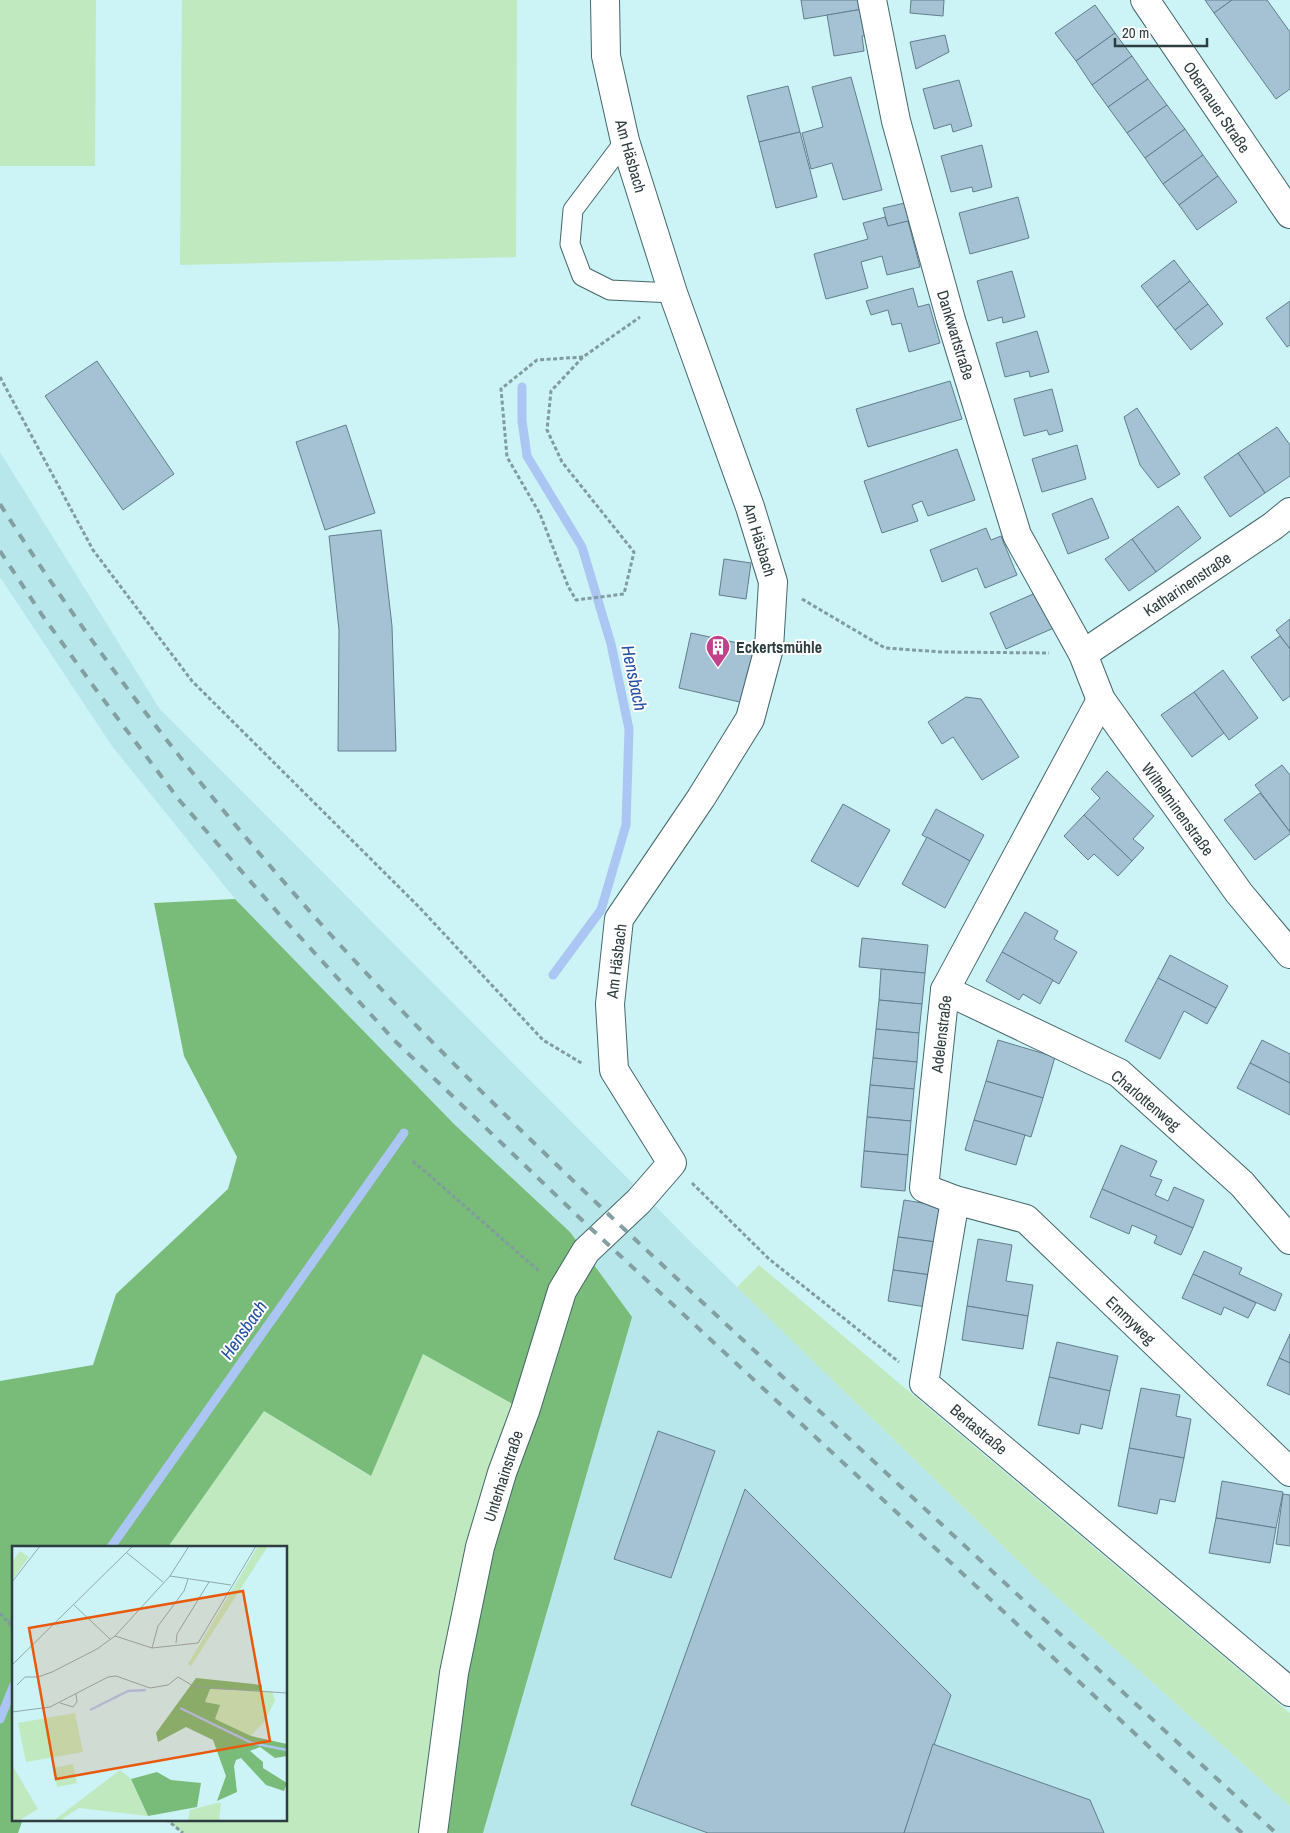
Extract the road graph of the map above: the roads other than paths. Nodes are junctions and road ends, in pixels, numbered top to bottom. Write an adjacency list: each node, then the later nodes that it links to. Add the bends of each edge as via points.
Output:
1 (605, 0): 4 (street, Am Häsbach, via 606,56)
2 (872, 0): 8 (street, Dankwartstraße, via 901,140 951,320 1017,535)
3 (1145, 0): 5 (street, Obernauer Straße)
4 (625, 141): 6 (street, Am Häsbach); 6 (lane, via 573,210 570,244 582,276 610,290)
5 (1290, 214)
6 (673, 294): 12 (street, Am Häsbach, via 750,507 773,582 769,648 750,719 619,919 610,1004 614,1070)
7 (1290, 512): 8 (street, Katharinenstraße)
8 (1083, 654): 9 (street, Wilhelminenstraße)
9 (1101, 700): 10 (street, Wilhelminenstraße, via 1239,893); 11 (street, Adelenstraße)
10 (1290, 954)
11 (945, 990): 13 (street, Adelenstraße, via 924,1188); 14 (street, Charlottenweg, via 1119,1073 1242,1184)
12 (672, 1163): 17 (street, Unterhainstraße, via 639,1201 586,1251 562,1291 480,1546 454,1673)
13 (955, 1200): 15 (street, Emmyweg, via 1026,1220); 16 (street, Bertastraße, via 924,1383)
14 (1290, 1240)
15 (1290, 1472)
16 (1290, 1692)
17 (433, 1833)

